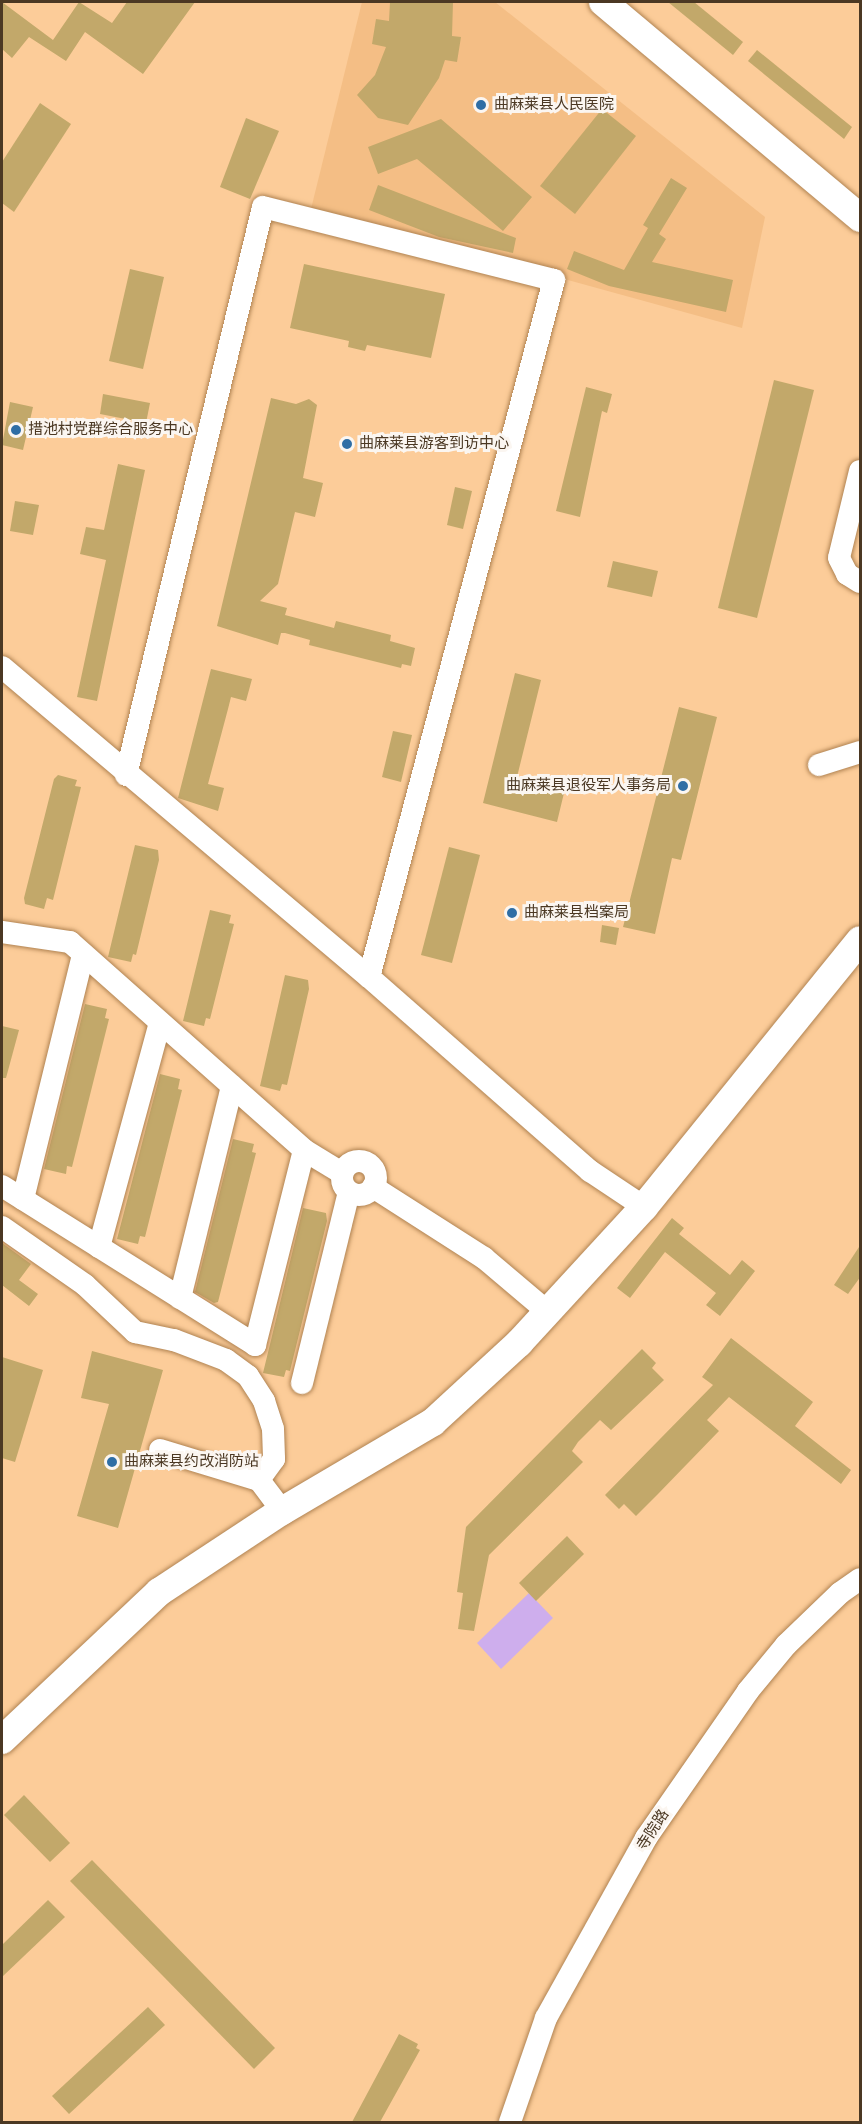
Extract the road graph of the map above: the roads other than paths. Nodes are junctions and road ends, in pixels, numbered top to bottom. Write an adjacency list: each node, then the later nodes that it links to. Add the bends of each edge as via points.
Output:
1 (603, 2): 2 (main road)
2 (861, 218)
3 (861, 471): 4 (street, via 839,558 847,574)
4 (861, 582)
5 (2, 667): 8 (street)
6 (861, 752): 7 (street)
7 (819, 765)
8 (126, 775): 12 (street); 12 (street, via 263,207 554,280)
9 (2, 934): 11 (street, via 70,942)
10 (861, 940): 20 (main road)
11 (83, 954): 13 (street); 19 (street)
12 (369, 977): 20 (street, via 590,1171)
13 (160, 1023): 14 (street); 22 (street)
14 (232, 1086): 15 (street); 23 (street)
15 (304, 1150): 16 (street); 23 (street, via 255,1345)
16 (346, 1183): 18 (street, via 360,1196); 18 (street, via 350,1163 363,1162 374,1170); 25 (street)
17 (2, 1186): 19 (street)
18 (373, 1187): 24 (street, via 484,1258)
19 (23, 1199): 22 (street)
20 (644, 1208): 24 (main road)
21 (2, 1227): 27 (street, via 85,1285 135,1332 174,1340 226,1360 248,1376 264,1401 275,1444 274,1459)
22 (99, 1247): 23 (street)
23 (180, 1298)
24 (548, 1312): 28 (main road, via 433,1422)
25 (302, 1383)
26 (160, 1450): 27 (street)
27 (259, 1480): 28 (street)
28 (282, 1511): 30 (main road, via 159,1592)
29 (861, 1579): 31 (street, 寺院路, via 832,1600 763,1672 646,1838 546,2018)
30 (2, 1740)
31 (510, 2122)

